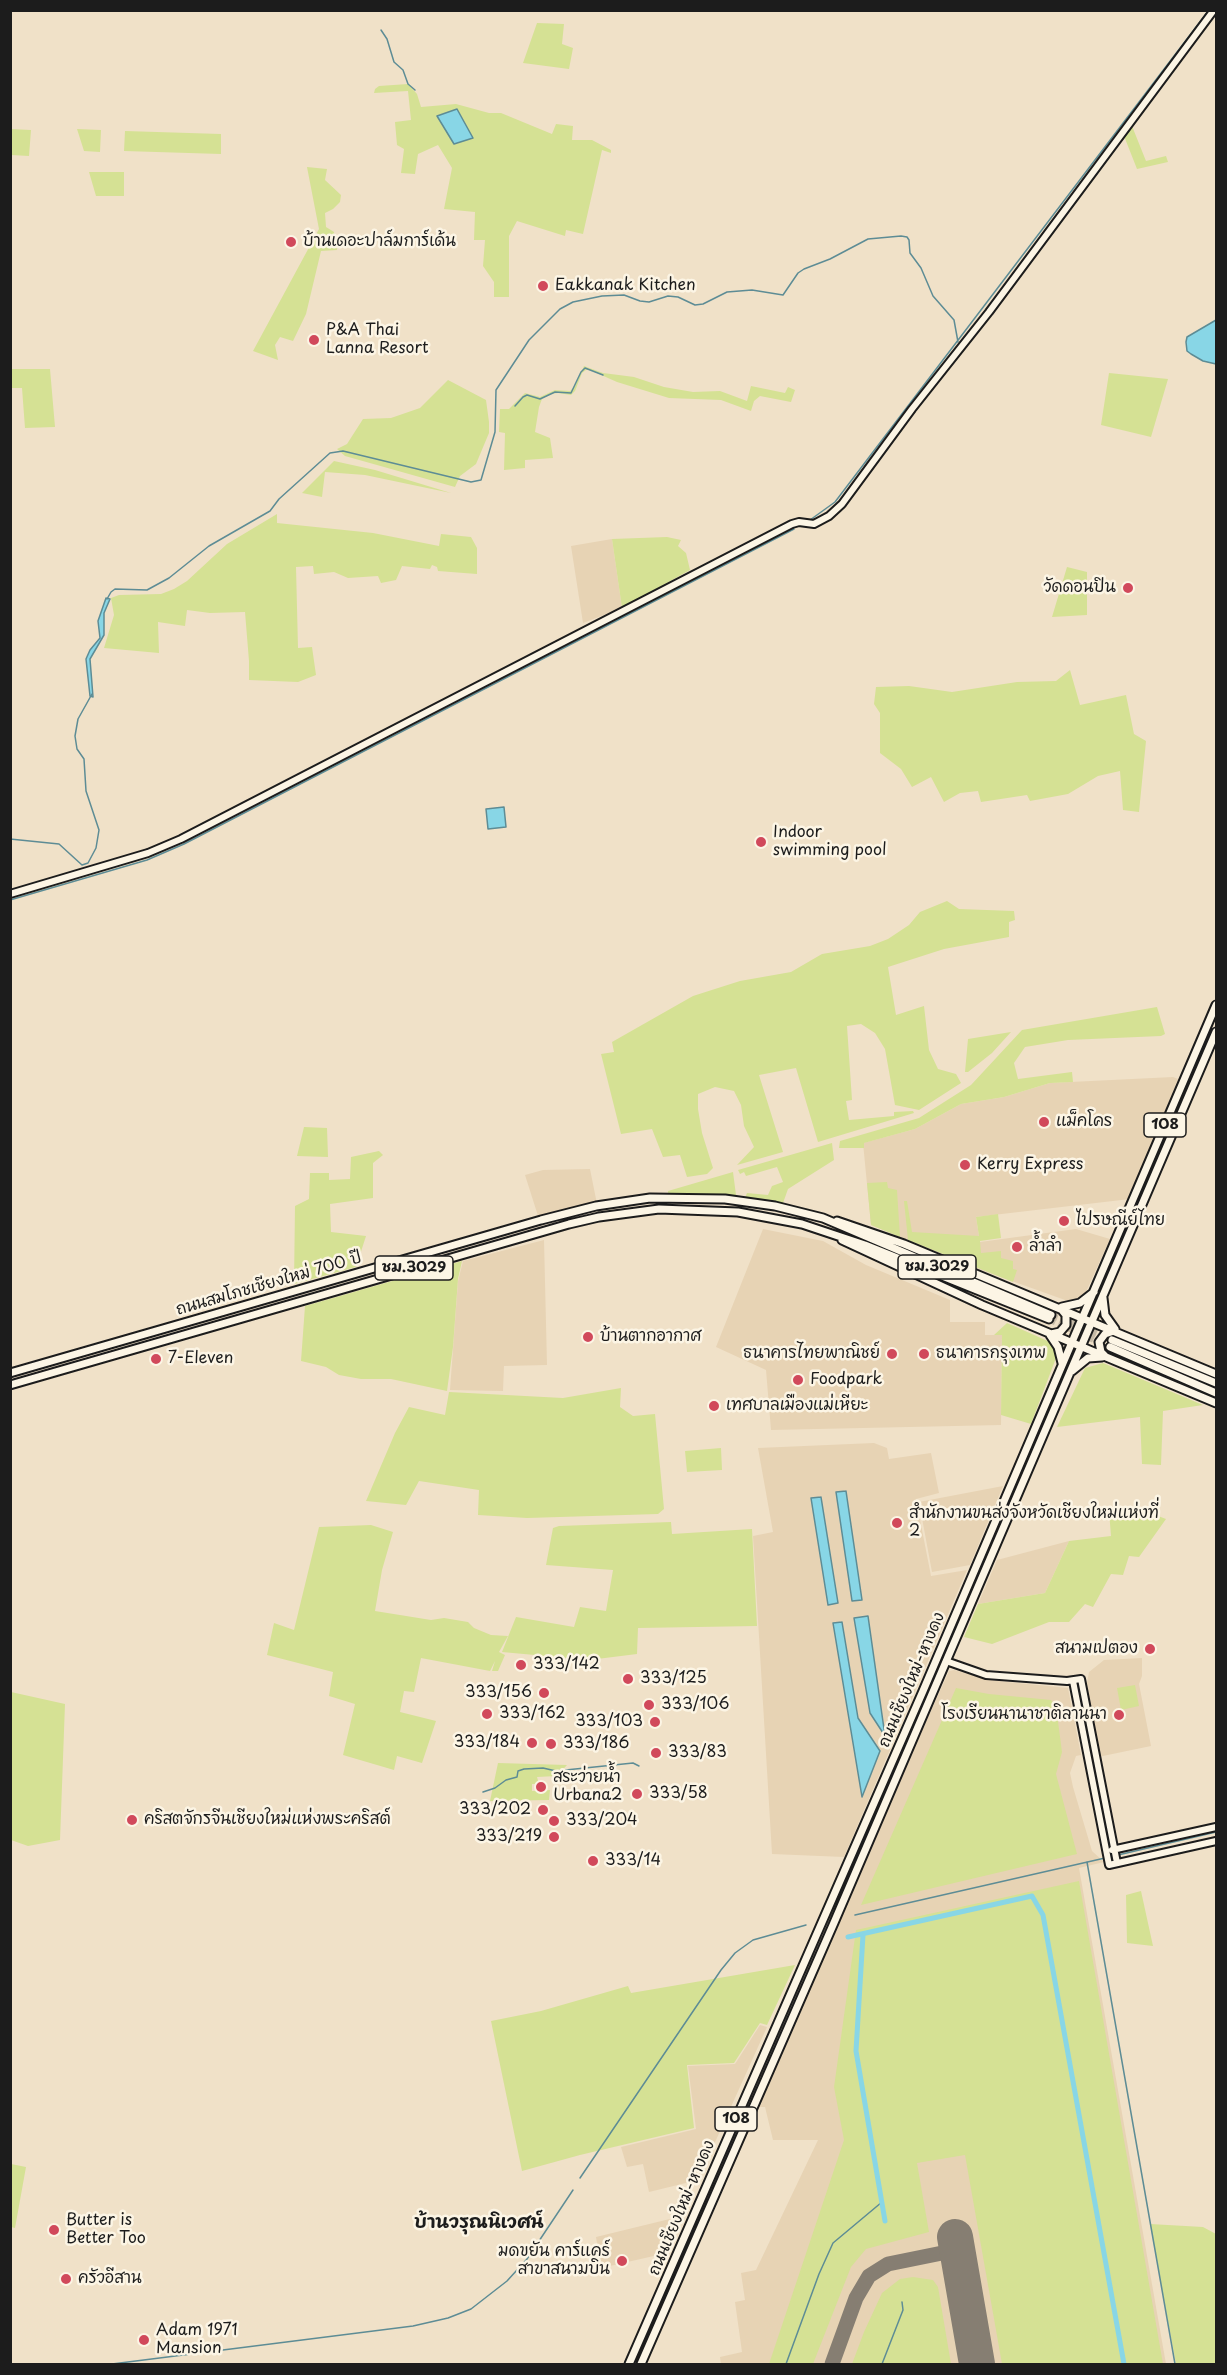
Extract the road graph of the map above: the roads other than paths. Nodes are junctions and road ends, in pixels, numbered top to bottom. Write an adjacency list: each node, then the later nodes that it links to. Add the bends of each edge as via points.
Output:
1 (1214, 10): 2 (street, via 996,303 829,516 814,524 794,523 181,839 143,855)
2 (10, 894)
3 (1216, 1005): 9 (main road, ถนนเชียงใหม่-หางดง / 108)
4 (1216, 1032): 10 (main road, ถนนเชียงใหม่-หางดง / 108)
5 (664, 1189): 6 (main road)
6 (666, 1197): 7 (main road, ถนนสมโภชเชียงใหม่ 700 ปี / ชม.3029, via 759,1203); 20 (main road, ถนนสมโภชเชียงใหม่ 700 ปี / ชม.3029, via 612,1203 541,1220)
7 (823, 1218): 8 (main road, ถนนสมโภชเชียงใหม่ 700 ปี / ชม.3029, via 1050,1317); 11 (main road, via 904,1244)
8 (824, 1230): 15 (main road); 24 (main road, ถนนสมโภชเชียงใหม่ 700 ปี / ชม.3029, via 768,1217 699,1209 659,1209 599,1217)
9 (1094, 1292): 11 (main road, via 1076,1305); 12 (main road, ถนนเชียงใหม่-หางดง / 108)
10 (1103, 1296): 13 (main road, ถนนเชียงใหม่-หางดง / 108); 14 (main road, via 1106,1318)
11 (1059, 1307): 12 (main road); 15 (main road, via 1067,1322 1062,1331)
12 (1083, 1318): 13 (main road); 16 (main road, ถนนเชียงใหม่-หางดง / 108)
13 (1092, 1321): 14 (main road); 17 (main road, ถนนเชียงใหม่-หางดง / 108)
14 (1118, 1332): 18 (main road, via 1107,1331 1099,1342); 22 (main road)
15 (1049, 1334): 16 (main road); 19 (main road, via 1058,1347)
16 (1072, 1342): 17 (main road); 19 (main road, ถนนเชียงใหม่-หางดง / 108)
17 (1082, 1346): 18 (main road); 21 (main road, ถนนเชียงใหม่-หางดง / 108)
18 (1107, 1358): 21 (main road, via 1088,1358); 26 (main road)
19 (1062, 1366): 27 (main road, ถนนเชียงใหม่-หางดง / 108)
20 (10, 1373)
21 (1070, 1373): 28 (main road, ถนนเชียงใหม่-หางดง / 108)
22 (1216, 1374)
23 (1216, 1383): 25 (main road, via 1111,1343)
24 (10, 1385)
25 (1216, 1393)
26 (1216, 1403)
27 (941, 1647): 28 (main road); 36 (main road, ถนนเชียงใหม่-หางดง / 108)
28 (951, 1650): 29 (main road, ถนนเชียงใหม่-หางดง / 108)
29 (946, 1661): 30 (street, via 986,1675); 37 (main road, ถนนเชียงใหม่-หางดง / 108)
30 (1077, 1680): 33 (street); 34 (street)
31 (1216, 1827): 33 (street)
32 (1216, 1841): 35 (street)
33 (1114, 1851): 34 (street); 35 (street)
34 (1106, 1853): 35 (street, via 1109,1865)
35 (1117, 1862)
36 (821, 1920): 37 (main road); 38 (main road, ถนนเชียงใหม่-หางดง / 108)
37 (833, 1925): 39 (main road, ถนนเชียงใหม่-หางดง / 108)
38 (666, 2280): 39 (main road); 40 (main road, ถนนเชียงใหม่-หางดง / 108)
39 (676, 2284): 41 (main road, ถนนเชียงใหม่-หางดง / 108)
40 (629, 2364)
41 (641, 2364)

